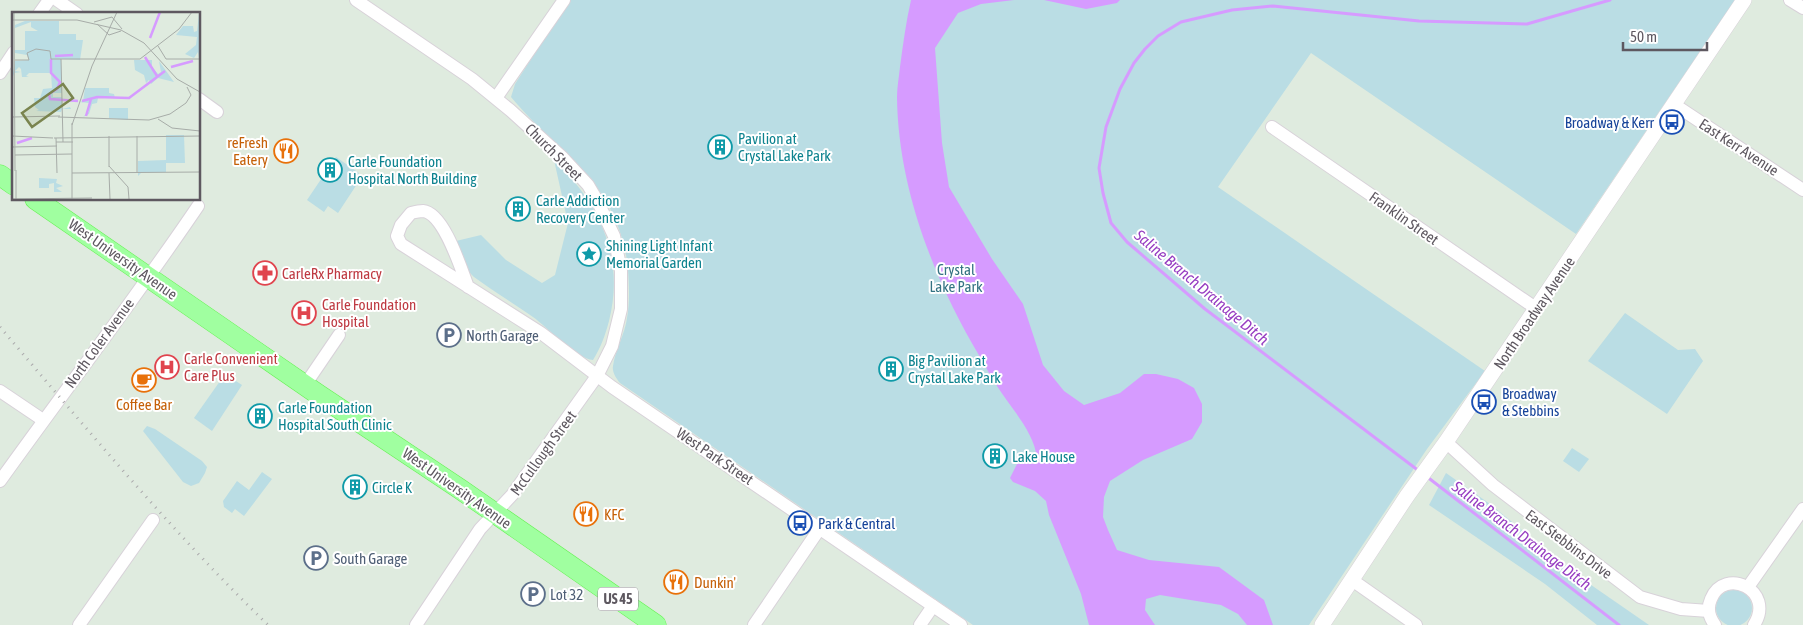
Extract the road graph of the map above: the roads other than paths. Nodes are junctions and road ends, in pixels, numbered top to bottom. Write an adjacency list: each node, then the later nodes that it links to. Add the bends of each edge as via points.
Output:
1 (48, 0): 8 (street)
2 (356, 0): 12 (street, Church Street)
3 (564, 0): 12 (street)
4 (1744, 0): 14 (street, North Broadway Avenue)
5 (1790, 0): 7 (street)
6 (61, 3): 9 (street)
7 (1803, 8)
8 (40, 12)
9 (74, 12)
10 (12, 55): 11 (street)
11 (0, 72)
12 (496, 98): 26 (street, Church Street, via 588,185 614,236 621,271 621,310 612,346)
13 (200, 100): 15 (street)
14 (1675, 105): 19 (street, East Kerr Avenue); 24 (street, North Broadway Avenue)
15 (217, 112)
16 (1272, 127): 24 (street, Franklin Street)
17 (0, 175): 18 (main road)
18 (12, 184)
19 (1803, 190)
20 (36, 200): 22 (main road, West University Avenue / US 45)
21 (198, 206): 22 (street, North Coler Avenue)
22 (149, 277): 27 (main road, West University Avenue / US 45); 29 (street, North Coler Avenue)
23 (468, 287): 23 (street, West Park Street, via 443,226 429,213 412,213 401,225 397,236 401,244); 26 (street, West Park Street, via 541,334)
24 (1537, 309): 30 (street, North Broadway Avenue)
25 (339, 335): 27 (street)
26 (597, 376): 33 (street, McCullough Street); 35 (street, West Park Street)
27 (305, 385): 33 (main road, West University Avenue / US 45)
28 (0, 391): 29 (street)
29 (44, 420): 31 (street, North Coler Avenue)
30 (1446, 442): 36 (street, North Broadway Avenue); 39 (street, East Stebbins Drive, via 1493,485 1640,597 1681,610)
31 (0, 480)
32 (1803, 509): 37 (street)
33 (496, 514): 41 (street, McCullough Street, via 475,536); 42 (main road, West University Avenue / US 45)
34 (153, 520): 40 (street)
35 (820, 528): 38 (street, West Park Street); 43 (street)
36 (1352, 580): 46 (street, North Broadway Avenue); 47 (street)
37 (1748, 587): 39 (street, via 1732,583 1718,589 1712,595); 49 (street, via 1759,600 1759,617)
38 (933, 606): 44 (street); 45 (street, West Park Street)
39 (1709, 611): 48 (street)
40 (79, 625)
41 (416, 625)
42 (656, 625)
43 (754, 625)
44 (920, 625)
45 (961, 625)
46 (1322, 625)
47 (1416, 625)
48 (1715, 625)
49 (1754, 625)

